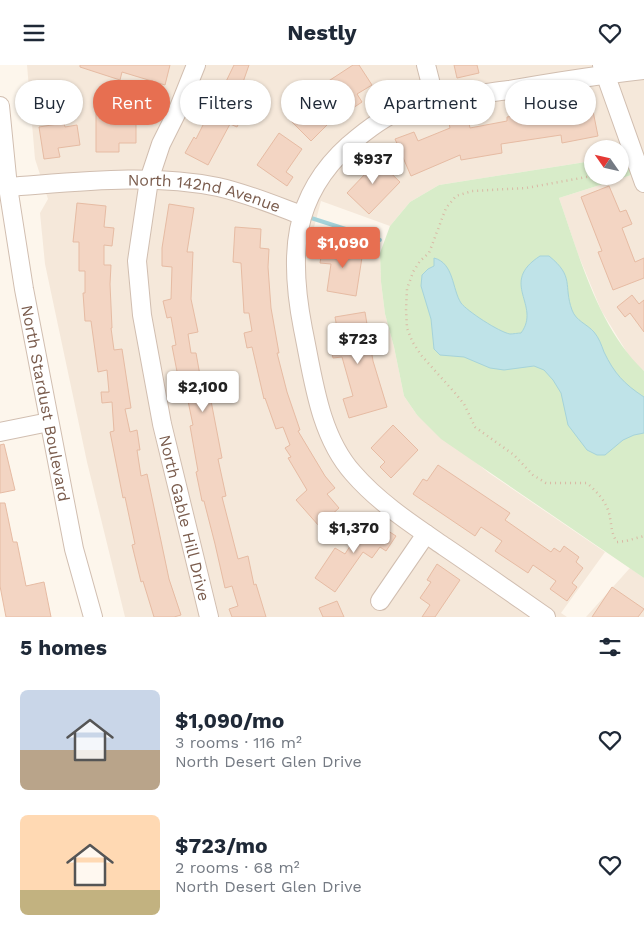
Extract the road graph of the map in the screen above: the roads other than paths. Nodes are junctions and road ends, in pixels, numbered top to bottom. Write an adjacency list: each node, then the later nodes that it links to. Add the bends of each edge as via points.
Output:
1 (196, 65): 9 (street, North Gable Hill Drive, via 161,144)
2 (426, 65): 5 (street)
3 (604, 70): 4 (street, North 142nd Avenue); 6 (street, North 142nd Avenue); 10 (street)
4 (644, 70)
5 (430, 80)
6 (495, 89)
7 (0, 106): 11 (street, North Stardust Boulevard)
8 (376, 125): 12 (street, North 142nd Avenue, via 361,134 321,174)
9 (149, 180): 11 (street, North 142nd Avenue); 12 (street, North 142nd Avenue, via 218,187); 18 (street, North Gable Hill Drive, via 137,261 142,315 164,433)
10 (644, 183)
11 (8, 187): 13 (street, North Stardust Boulevard)
12 (301, 215): 15 (street, via 295,276 300,313 315,386 333,444 352,472 374,495)
13 (49, 422): 14 (street); 17 (street, North Stardust Boulevard, via 74,549)
14 (0, 432)
15 (426, 534): 16 (street); 19 (street)
16 (380, 601)
17 (93, 617)
18 (209, 617)
19 (546, 617)

